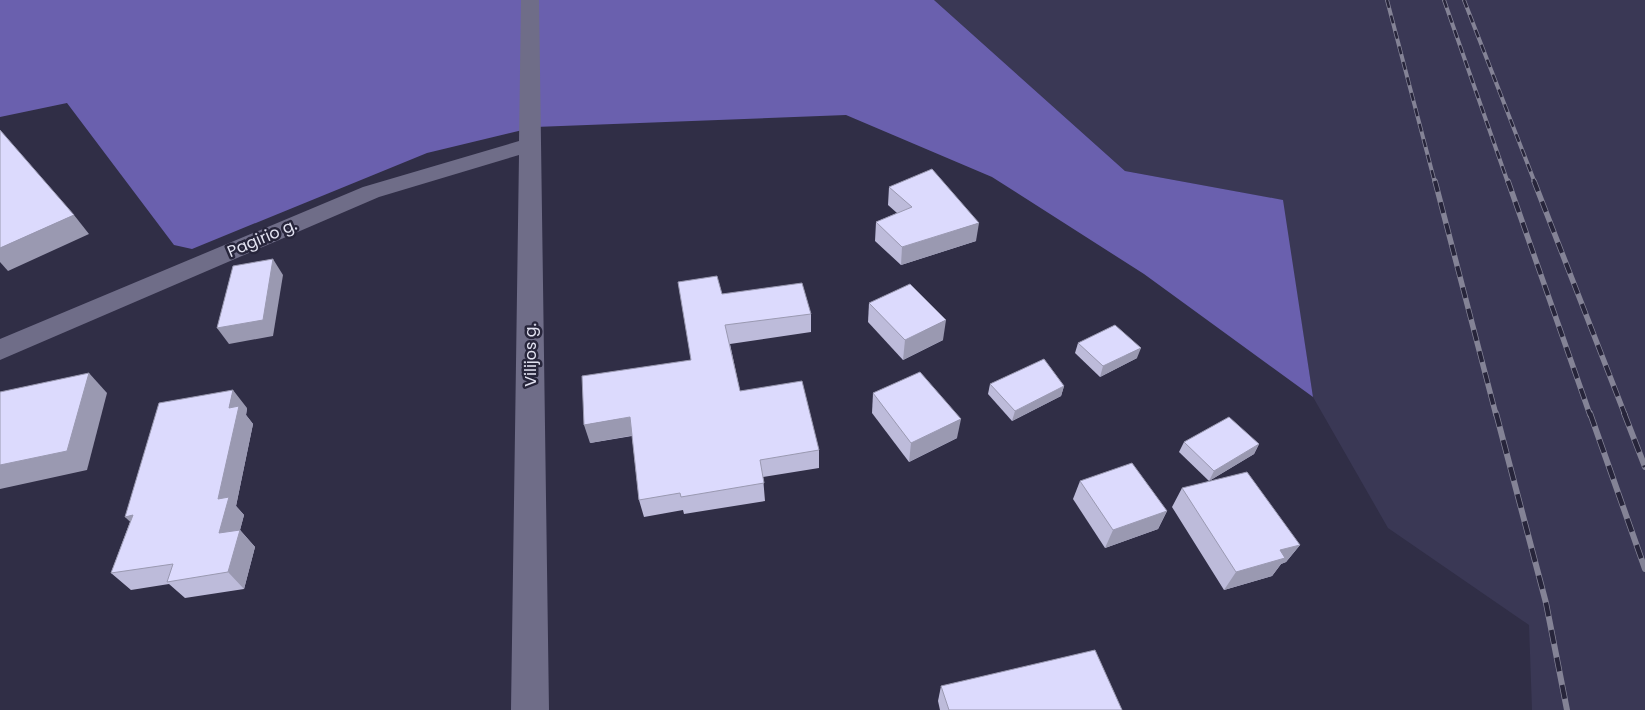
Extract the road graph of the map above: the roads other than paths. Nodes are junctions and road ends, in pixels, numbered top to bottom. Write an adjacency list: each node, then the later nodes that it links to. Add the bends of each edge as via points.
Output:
1 (530, 0): 2 (street, Vilijos g.)
2 (530, 144): 3 (street, Pagirio g., via 371,192); 4 (street, Vilijos g.)
3 (0, 350)
4 (530, 710)

